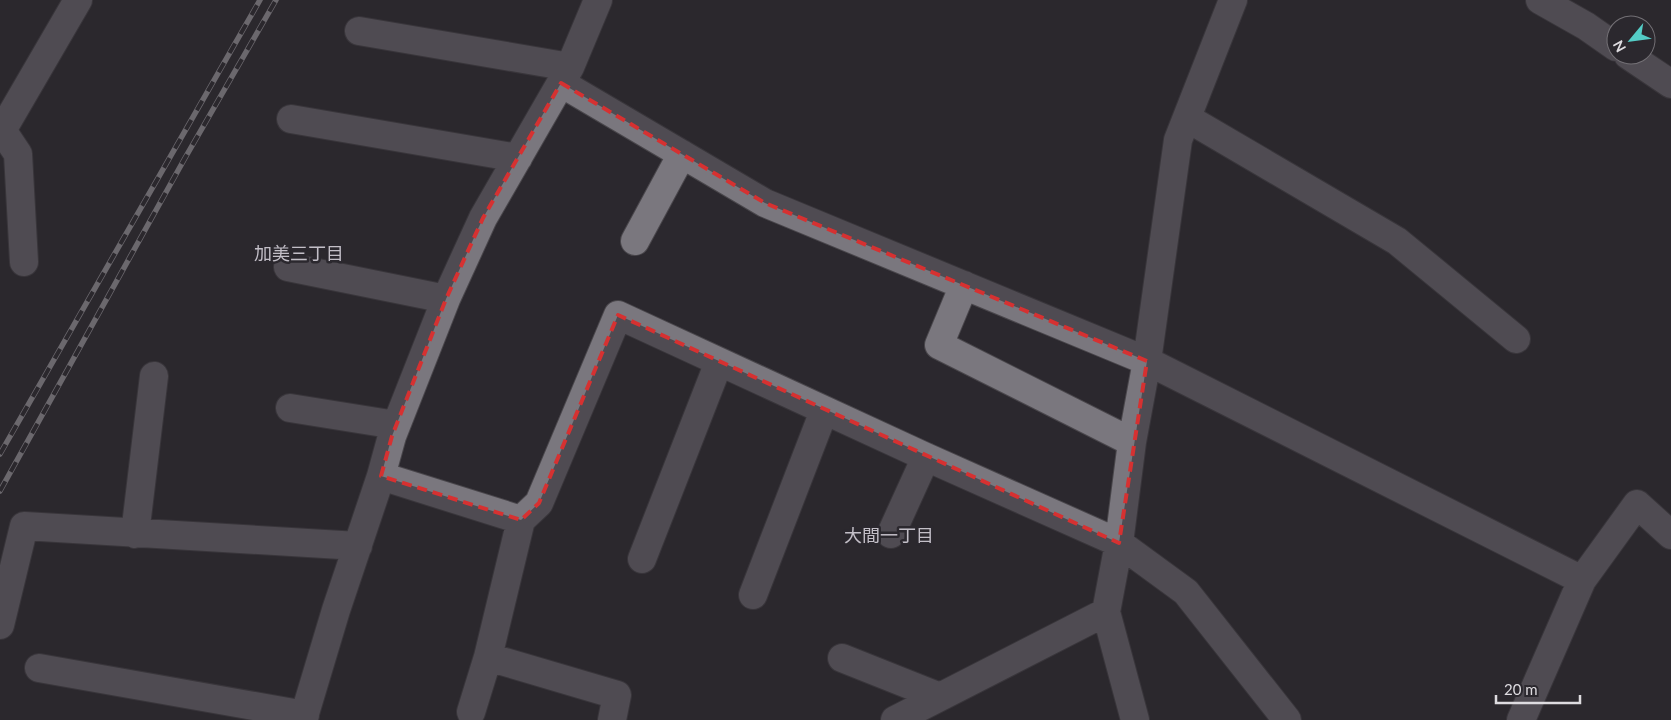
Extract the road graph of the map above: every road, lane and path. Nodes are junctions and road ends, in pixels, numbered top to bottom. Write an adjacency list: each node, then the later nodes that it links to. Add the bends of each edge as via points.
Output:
1 (78, 0): 12 (street)
2 (598, 0): 8 (street)
3 (1233, 0): 10 (street)
4 (1540, 0): 6 (street)
5 (359, 31): 8 (street)
6 (1606, 40)
7 (1643, 65): 9 (street)
8 (565, 75): 13 (street); 14 (street)
9 (1671, 84)
10 (1187, 118): 20 (street, via 1397,241); 21 (street, via 1178,140)
11 (291, 119): 14 (street)
12 (1, 132): 16 (street, via 18,154)
13 (682, 154): 15 (street); 18 (street, via 765,203)
14 (518, 158): 19 (street, via 483,218)
15 (636, 241)
16 (24, 262)
17 (288, 267): 19 (street)
18 (964, 286): 21 (street); 27 (street, via 939,345)
19 (446, 299): 26 (street)
20 (1516, 339)
21 (1147, 360): 27 (street); 37 (street)
22 (719, 362): 25 (street); 30 (street, via 618,315 539,503); 36 (street)
23 (154, 376): 31 (street)
24 (290, 408): 26 (street)
25 (824, 411): 28 (street); 38 (street)
26 (396, 425): 29 (street)
27 (1132, 442): 34 (street)
28 (926, 458): 32 (street); 34 (street)
29 (381, 476): 30 (street); 35 (street)
30 (521, 520): 41 (street)
31 (135, 534): 35 (street); 40 (street, via 24,526)
32 (891, 534)
33 (1671, 535): 37 (street, via 1637,504)
34 (1119, 543): 39 (street); 50 (street, via 1186,592)
35 (358, 546): 46 (street)
36 (642, 559)
37 (1582, 580): 51 (street)
38 (753, 595)
39 (1106, 612): 44 (street); 49 (street)
40 (0, 625)
41 (488, 657): 45 (street); 47 (street, via 617,696)
42 (842, 658): 44 (street)
43 (39, 668): 46 (street)
44 (940, 697): 48 (street)
45 (471, 712)
46 (304, 717)
47 (612, 720)
48 (895, 720)
49 (1135, 720)
50 (1287, 720)
51 (1521, 720)

